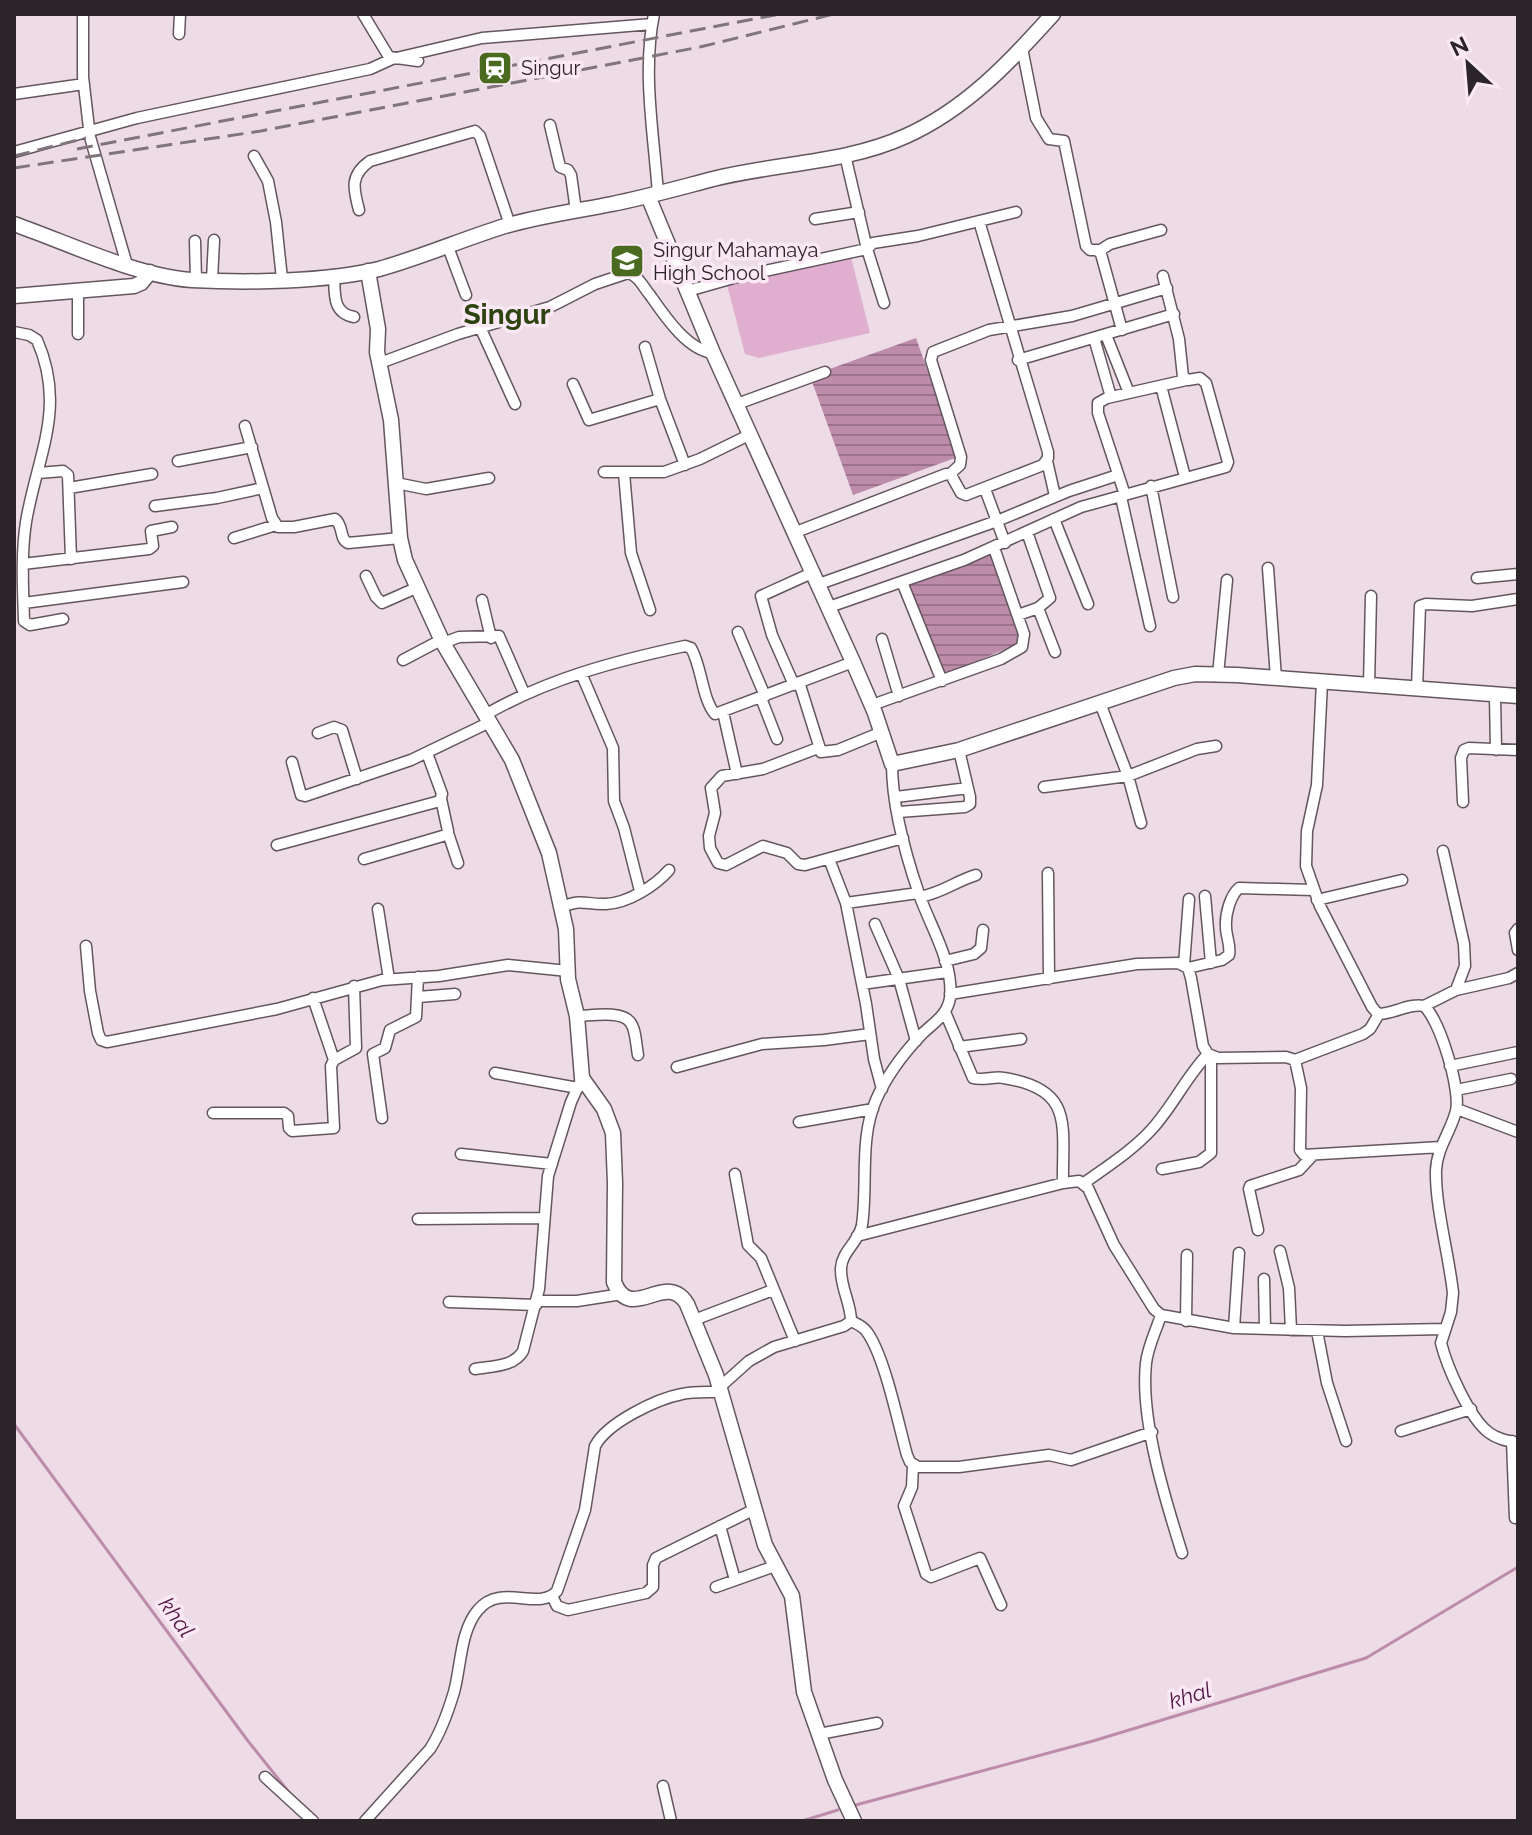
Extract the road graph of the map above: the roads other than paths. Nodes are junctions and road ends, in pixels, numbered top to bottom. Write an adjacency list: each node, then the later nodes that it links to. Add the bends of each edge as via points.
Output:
1 (83, 14): 10 (street)
2 (180, 14): 6 (street)
3 (363, 14): 8 (street)
4 (1053, 14): 7 (street)
5 (653, 19): 8 (street, via 482,38); 17 (street)
6 (179, 34)
7 (1022, 48): 15 (street, via 980,89 937,120 888,144); 31 (street, via 1036,118 1047,138 1064,141 1086,246)
8 (392, 59): 9 (street); 13 (street, via 376,67)
9 (418, 61)
10 (84, 84): 11 (street); 13 (street)
11 (14, 94)
12 (550, 125): 19 (street, via 560,167 571,175)
13 (90, 130): 14 (street); 32 (street)
14 (14, 152)
15 (845, 155): 17 (street); 20 (street)
16 (254, 156): 37 (street, via 268,181)
17 (653, 195): 19 (street); 41 (street)
18 (359, 210): 25 (street, via 353,182 370,161 475,131)
19 (576, 211): 25 (street)
20 (859, 212): 22 (street); 30 (street)
21 (1016, 212): 23 (street)
22 (815, 219)
23 (979, 221): 30 (street, via 873,243); 48 (street)
24 (14, 224): 32 (street)
25 (510, 225): 29 (street)
26 (1161, 230): 31 (street)
27 (214, 240): 38 (street)
28 (195, 241): 38 (street)
29 (448, 247): 33 (street); 42 (street)
30 (867, 249): 41 (street); 44 (street)
31 (1099, 251): 45 (street)
32 (127, 265): 34 (street)
33 (368, 271): 35 (street); 58 (street)
34 (150, 272): 38 (street); 40 (street, via 134,286)
35 (334, 275): 37 (street); 47 (street, via 337,308)
36 (1163, 276): 39 (street)
37 (282, 279): 38 (street)
38 (204, 280)
39 (1167, 288): 45 (street); 46 (street)
40 (78, 291): 43 (street); 52 (street)
41 (688, 291): 56 (street)
42 (466, 295)
43 (14, 296)
44 (884, 303)
45 (1114, 303): 48 (street); 50 (street)
46 (1174, 314): 50 (street); 60 (street)
47 (354, 317)
48 (1009, 325): 57 (street); 78 (street, via 951,343 931,355 961,457)
49 (480, 327): 56 (street, via 550,307 628,273 638,278 689,341); 58 (street); 66 (street)
50 (1122, 330): 53 (street)
51 (14, 332): 75 (street, via 37,340 50,391 50,422)
52 (78, 334)
53 (1106, 335): 54 (street); 63 (street)
54 (1094, 338): 57 (street); 64 (street)
55 (645, 347): 65 (street)
56 (713, 353): 67 (street)
57 (1018, 360): 72 (street)
58 (380, 363): 82 (street)
59 (825, 372): 67 (street)
60 (1186, 380): 62 (street); 80 (street, via 1200,378 1206,383 1228,462 1224,469)
61 (573, 384): 65 (street, via 589,420)
62 (1161, 386): 63 (street); 80 (street)
63 (1129, 393): 64 (street)
64 (1111, 397): 79 (street, via 1097,409)
65 (660, 399): 73 (street)
66 (515, 404)
67 (737, 404): 69 (street)
68 (245, 426): 70 (street)
69 (751, 434): 73 (street); 94 (street)
70 (252, 447): 71 (street); 85 (street)
71 (178, 461)
72 (1047, 461): 86 (street); 87 (street)
73 (685, 465): 76 (street, via 657,473)
74 (604, 472): 76 (street)
75 (38, 473): 84 (street, via 66,472); 101 (street)
76 (624, 473): 119 (street, via 631,553)
77 (152, 474): 84 (street)
78 (950, 474): 86 (street, via 963,495); 94 (street)
79 (1118, 475): 87 (street); 88 (street)
80 (1185, 477): 83 (street)
81 (489, 478): 82 (street, via 430,489)
82 (396, 483): 97 (street)
83 (1151, 486): 88 (street); 112 (street)
84 (69, 488): 100 (street)
85 (263, 488): 89 (street); 92 (street)
86 (985, 489): 91 (street)
87 (1055, 496): 91 (street)
88 (1123, 496): 90 (street); 122 (street)
89 (155, 506)
90 (1054, 519): 95 (street); 116 (street)
91 (997, 521): 98 (street); 105 (street)
92 (276, 525): 96 (street); 97 (street, via 335,519 348,543)
93 (172, 527): 100 (street, via 151,531 151,548)
94 (796, 532): 105 (street)
95 (1027, 532): 98 (street); 118 (street, via 1050,594)
96 (234, 538)
97 (400, 538): 110 (street)
98 (1005, 543): 99 (street)
99 (994, 548): 109 (street); 120 (street)
100 (71, 559): 101 (street)
101 (23, 564): 115 (street)
102 (1268, 568): 132 (street)
103 (1518, 574): 106 (street)
104 (366, 576): 110 (street, via 382,603)
105 (816, 578): 117 (street); 135 (street, via 761,596 772,635)
106 (1477, 578)
107 (1227, 580): 131 (street)
108 (183, 582): 115 (street)
109 (902, 582): 117 (street); 133 (street)
110 (416, 588): 126 (street)
111 (1371, 596): 136 (street)
112 (1173, 597)
113 (1518, 599): 137 (street, via 1420,606)
114 (482, 600): 124 (street)
115 (24, 603): 121 (street, via 27,625)
116 (1088, 604)
117 (829, 607): 129 (street)
118 (1038, 608): 120 (street); 127 (street)
119 (650, 610)
120 (1018, 615): 133 (street, via 1024,639 1020,649)
121 (63, 619)
122 (1150, 626)
123 (738, 632): 142 (street)
124 (491, 638): 126 (street); 138 (street, via 500,638)
125 (882, 639): 139 (street)
126 (442, 641): 128 (street); 146 (street)
127 (1055, 652)
128 (403, 660)
129 (853, 662): 135 (street); 144 (street)
130 (581, 673): 138 (street); 145 (street, via 687,646 699,664 711,710); 179 (street, via 613,748 614,801)
131 (1218, 675): 132 (street); 143 (street, via 1174,678)
132 (1276, 678): 134 (street)
133 (942, 681): 139 (street)
134 (1322, 682): 136 (street); 181 (street, via 1317,785 1304,851)
135 (796, 684): 142 (street); 151 (street)
136 (1369, 685): 137 (street)
137 (1417, 689): 140 (street)
138 (524, 693): 146 (street)
139 (899, 696): 144 (street)
140 (1495, 696): 141 (street); 153 (street)
141 (1518, 696)
142 (763, 697): 145 (street); 149 (street)
143 (1100, 703): 152 (street); 159 (street)
144 (872, 705): 147 (street)
145 (723, 712): 158 (street)
146 (488, 718): 155 (street); 185 (street, via 540,827)
147 (882, 732): 151 (street, via 830,752); 157 (street)
148 (318, 733): 160 (street, via 342,730)
149 (777, 739)
150 (1216, 746): 159 (street)
151 (818, 748): 158 (street)
152 (959, 750): 157 (street); 162 (street)
153 (1496, 750): 154 (street); 165 (street, via 1469,748 1462,753)
154 (1518, 750)
155 (427, 753): 160 (street); 164 (street)
156 (292, 762): 160 (street, via 303,795)
157 (892, 764): 163 (street)
158 (737, 774): 173 (street, via 717,779 711,788 715,813 708,842 718,863 726,865 763,846 787,853 799,865)
159 (1128, 776): 161 (street); 167 (street)
160 (357, 779)
161 (1044, 787)
162 (968, 788): 163 (street); 166 (street, via 970,803 965,807)
163 (896, 797): 166 (street)
164 (441, 799): 168 (street); 170 (street)
165 (1463, 802)
166 (899, 812): 169 (street)
167 (1141, 823)
168 (448, 833): 172 (street); 174 (street)
169 (903, 838): 173 (street); 180 (street)
170 (277, 845)
171 (1443, 851): 203 (street, via 1464,944 1465,966)
172 (364, 859)
173 (829, 859): 184 (street)
174 (458, 863)
175 (669, 870): 179 (street)
176 (1048, 873): 200 (street)
177 (976, 875): 180 (street, via 942,893)
178 (1402, 880): 181 (street)
179 (640, 891): 185 (street, via 610,904 582,900)
180 (919, 895): 184 (street); 193 (street)
181 (1314, 895): 192 (street, via 1239,888 1225,925 1231,952 1227,959); 210 (street)
182 (1205, 896): 192 (street)
183 (1189, 899): 194 (street)
184 (846, 903): 201 (street)
185 (562, 907): 195 (street)
186 (378, 909): 198 (street)
187 (875, 924): 199 (street)
188 (1518, 929): 191 (street)
189 (983, 930): 193 (street, via 981,948)
190 (86, 946): 207 (street, via 90,991 104,1042)
191 (1518, 950)
192 (1211, 963): 194 (street)
193 (946, 967): 199 (street); 205 (street)
194 (1186, 967): 200 (street, via 1170,962 1137,964); 218 (street)
195 (568, 971): 197 (street, via 508,965); 211 (street)
196 (1518, 973): 203 (street)
197 (418, 977): 198 (street); 206 (street)
198 (389, 979): 202 (street)
199 (899, 979): 201 (street); 214 (street)
200 (1049, 979): 205 (street)
201 (862, 984): 212 (street)
202 (354, 986): 207 (street); 219 (street, via 356,1048)
203 (1456, 990): 208 (street)
204 (455, 994): 206 (street)
205 (950, 994): 209 (street)
206 (418, 997): 231 (street, via 416,1017 390,1030 385,1048 373,1054)
207 (313, 998): 219 (street)
208 (1424, 1006): 210 (street); 221 (street)
209 (945, 1012): 214 (street); 215 (street)
210 (1379, 1014): 220 (street, via 1363,1034)
211 (577, 1016): 217 (street, via 627,1019); 225 (street)
212 (870, 1034): 222 (street, via 747,1046); 226 (street)
213 (1021, 1039): 215 (street)
214 (916, 1041): 226 (street)
215 (959, 1047): 240 (street, via 976,1079 1009,1079 1042,1089 1054,1099 1061,1114)
216 (1518, 1052): 221 (street)
217 (638, 1055)
218 (1209, 1055): 220 (street); 238 (street, via 1211,1153 1199,1162); 241 (street, via 1154,1127)
219 (334, 1060): 230 (street, via 331,1129 292,1131 284,1113)
220 (1295, 1060): 236 (street, via 1301,1088 1300,1150)
221 (1450, 1066): 227 (street)
222 (677, 1067)
223 (495, 1073): 225 (street)
224 (1511, 1079): 227 (street)
225 (580, 1083): 237 (street); 251 (street, via 600,1102 611,1123 614,1282)
226 (882, 1089): 228 (street)
227 (1456, 1090): 229 (street)
228 (873, 1109): 232 (street); 245 (street)
229 (1457, 1109): 233 (street); 234 (street)
230 (213, 1113)
231 (382, 1118)
232 (799, 1122)
233 (1518, 1132)
234 (1441, 1147): 236 (street); 260 (street, via 1436,1180 1453,1293)
235 (461, 1154): 237 (street)
236 (1313, 1155): 244 (street, via 1299,1170 1249,1187)
237 (552, 1164): 242 (street)
238 (1162, 1169)
239 (735, 1174): 250 (street, via 748,1245 761,1258)
240 (1063, 1183): 241 (street); 245 (street)
241 (1084, 1183): 254 (street, via 1124,1262)
242 (543, 1218): 243 (street); 253 (street)
243 (418, 1219)
244 (1258, 1230)
245 (857, 1236): 256 (street, via 841,1265)
246 (1280, 1251): 261 (street)
247 (1239, 1253): 258 (street)
248 (1187, 1255): 257 (street)
249 (1264, 1279): 259 (street)
250 (773, 1290): 255 (street); 263 (street)
251 (622, 1294): 253 (street); 255 (street, via 636,1299 678,1292)
252 (449, 1302): 253 (street)
253 (536, 1303): 264 (street, via 520,1356)
254 (1161, 1315): 257 (street); 268 (street, via 1146,1369)
255 (694, 1320): 265 (street)
256 (851, 1321): 263 (street); 271 (street, via 872,1340)
257 (1186, 1321): 258 (street)
258 (1234, 1328): 259 (street)
259 (1265, 1329): 261 (street)
260 (1444, 1329): 262 (street); 266 (street, via 1443,1353)
261 (1291, 1330): 262 (street)
262 (1317, 1331): 269 (street)
263 (795, 1341): 265 (street, via 762,1353)
264 (475, 1369)
265 (720, 1390): 272 (street); 279 (street, via 663,1399 599,1437 585,1510)
266 (1471, 1409): 267 (street); 270 (street, via 1486,1431)
267 (1401, 1431)
268 (1152, 1432): 271 (street, via 1071,1460 1049,1455 959,1467); 275 (street)
269 (1346, 1441)
270 (1515, 1442): 273 (street)
271 (913, 1465): 280 (street, via 904,1506 926,1574 931,1577 980,1558)
272 (755, 1509): 274 (street); 276 (street)
273 (1515, 1518)
274 (720, 1526): 277 (street); 279 (street, via 656,1558 653,1587 646,1593 568,1610 557,1606)
275 (1182, 1553)
276 (775, 1566): 277 (street); 282 (street, via 792,1596 804,1692)
277 (735, 1580): 278 (street)
278 (716, 1587)
279 (552, 1596): 289 (street, via 497,1597 478,1608 438,1736)
280 (1001, 1605)
281 (877, 1723): 282 (street)
282 (819, 1734): 286 (street)
283 (265, 1777): 285 (street)
284 (663, 1786): 290 (street)
285 (295, 1806): 287 (street); 288 (street)
286 (850, 1820)
287 (291, 1821)
288 (313, 1821)
289 (365, 1821)
290 (671, 1821)

